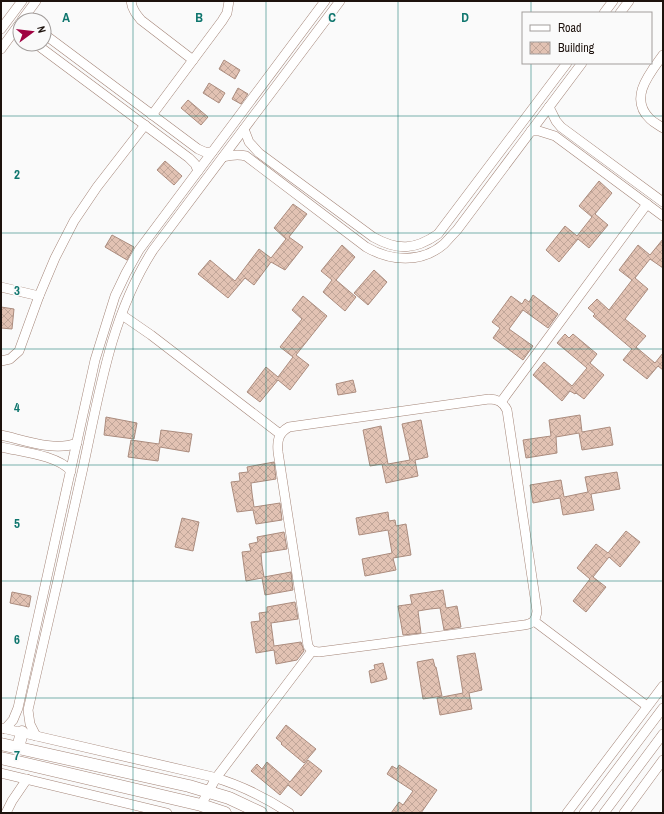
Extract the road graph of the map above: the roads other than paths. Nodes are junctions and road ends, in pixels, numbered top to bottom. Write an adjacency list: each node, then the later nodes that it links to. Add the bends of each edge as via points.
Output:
1 (22, 1): 15 (street)
2 (36, 1): 9 (street)
3 (132, 1): 23 (street, via 132,6 141,20)
4 (229, 1): 23 (street, via 227,13)
5 (325, 1): 35 (street)
6 (340, 1): 31 (street)
7 (629, 1): 14 (street)
8 (611, 3): 12 (street); 13 (street)
9 (30, 9): 10 (street); 11 (street)
10 (28, 12)
11 (31, 12)
12 (605, 12)
13 (619, 12)
14 (621, 12)
15 (1, 29)
16 (12, 34): 18 (street)
17 (12, 37): 18 (street)
18 (9, 38): 20 (street)
19 (52, 40): 28 (street)
20 (1, 49)
21 (47, 52): 29 (street)
22 (663, 55): 30 (street, via 642,86 641,98 643,109 650,119)
23 (193, 60): 28 (street)
24 (566, 64): 26 (street)
25 (581, 64): 27 (street)
26 (535, 107): 27 (street); 37 (street, via 438,234 427,242 413,246 392,246 372,237)
27 (547, 111): 32 (street); 33 (street)
28 (152, 115): 35 (street, via 198,149)
29 (144, 125): 38 (street, via 192,161); 44 (street, via 74,221)
30 (663, 128)
31 (244, 129): 36 (street); 37 (street, via 253,148)
32 (531, 131): 34 (street, via 548,132); 39 (street, via 456,230 431,253 415,258 402,259 376,253)
33 (574, 136): 34 (street); 40 (street)
34 (567, 145): 41 (street)
35 (212, 152): 38 (street)
36 (223, 157): 39 (street, via 239,154 246,156); 45 (street, via 142,267)
37 (272, 163): 39 (street)
38 (198, 171): 50 (street, via 138,250 115,296 95,360)
39 (266, 172)
40 (663, 202)
41 (647, 204): 42 (street); 47 (street)
42 (663, 216)
43 (1, 288): 44 (street)
44 (39, 296): 46 (street, via 19,352)
45 (122, 315): 48 (street); 65 (street, via 106,364 28,710 30,724)
46 (1, 362)
47 (501, 402): 48 (street, via 489,399 289,427); 53 (street, via 507,410 537,611)
48 (280, 434): 54 (street, via 277,441 278,452 308,646)
49 (1, 435): 50 (street, via 55,447)
50 (77, 443): 52 (street)
51 (1, 447): 52 (street, via 58,461)
52 (71, 471): 62 (street, via 18,708 13,720)
53 (534, 621): 54 (street, via 517,626); 58 (street)
54 (312, 651): 71 (street)
55 (663, 686): 56 (street)
56 (654, 697): 57 (street); 58 (street)
57 (663, 704)
58 (647, 706): 60 (street)
59 (663, 708): 61 (street)
60 (642, 714): 61 (street); 80 (street)
61 (653, 722): 81 (street)
62 (3, 728): 63 (street)
63 (22, 732): 65 (street); 67 (street)
64 (663, 734): 82 (street)
65 (36, 736): 71 (street)
66 (1, 744): 67 (street)
67 (18, 748): 73 (street)
68 (1, 758): 74 (street)
69 (663, 760): 83 (street)
70 (1, 773): 72 (street)
71 (216, 778): 73 (street); 79 (street, via 261,796)
72 (27, 779): 75 (street); 76 (street)
73 (209, 791): 74 (street); 78 (street)
74 (201, 805): 77 (street)
75 (6, 813)
76 (166, 813)
77 (225, 813)
78 (261, 813)
79 (288, 813)
80 (567, 813)
81 (584, 813)
82 (604, 813)
83 (624, 813)

